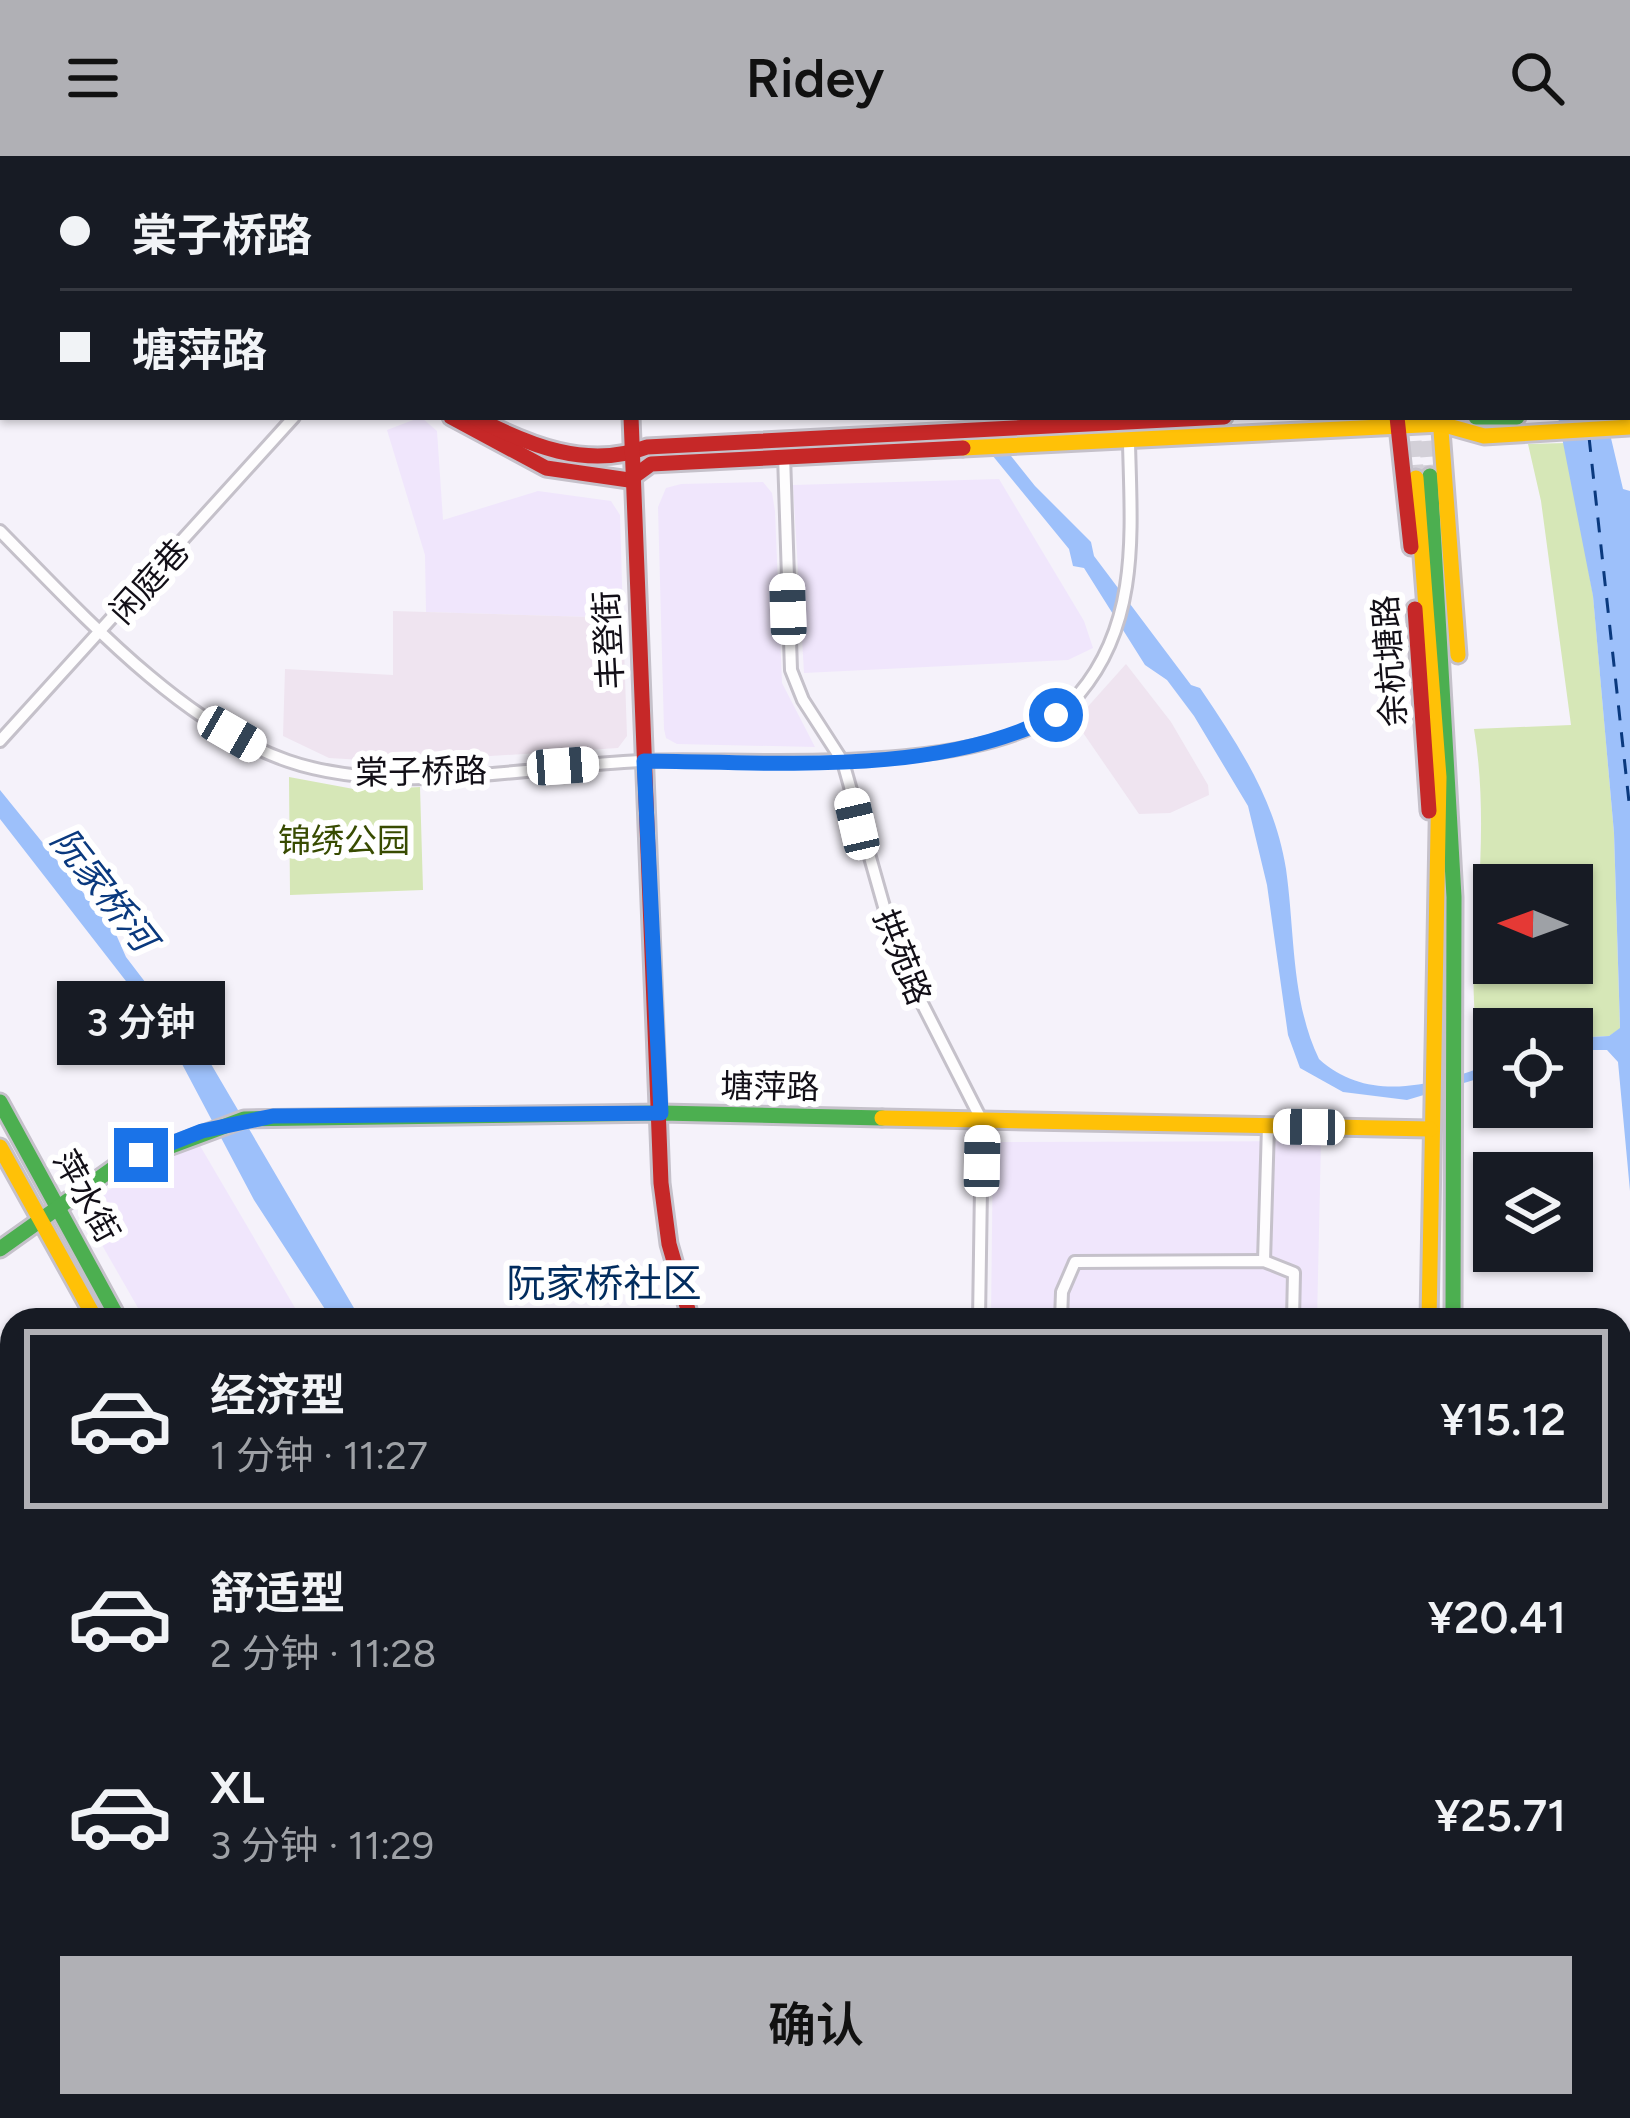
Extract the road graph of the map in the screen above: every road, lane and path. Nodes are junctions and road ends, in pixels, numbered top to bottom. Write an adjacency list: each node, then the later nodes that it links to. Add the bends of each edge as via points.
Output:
1 (291, 420): 15 (street, 闲庭巷)
2 (457, 420): 13 (main road, via 546,468)
3 (481, 420): 12 (main road, via 549,449)
4 (631, 420): 12 (main road, 丰登街)
5 (1128, 420): 10 (main road); 12 (main road, via 647,447)
6 (1440, 420): 7 (main road); 8 (main road); 19 (main road, 余杭塘路, via 1465,807)
7 (1398, 423): 10 (main road); 20 (main road, 余杭塘路)
8 (1481, 424): 9 (main road)
9 (1630, 427)
10 (1129, 443): 11 (main road); 18 (street, 棠子桥路, via 1132,574 1106,654 1078,695 1032,728)
11 (784, 455): 13 (main road, via 651,464); 18 (street, 拱苑路, via 791,670)
12 (628, 457): 13 (main road, 丰登街)
13 (629, 480): 17 (main road, 丰登街)
14 (0, 531): 15 (street, 棠子桥路)
15 (104, 631): 16 (street, 闲庭巷); 17 (street, 棠子桥路, via 207,720 290,762 402,777)
16 (0, 741)
17 (644, 761): 18 (street, 棠子桥路); 22 (main road, 丰登街)
18 (843, 762): 23 (street, 拱苑路, via 898,956)
19 (1457, 871): 20 (main road, 余杭塘路, via 1450,674 1423,477); 38 (main road, 余杭塘路)
20 (1439, 901): 25 (main road, 余杭塘路)
21 (0, 1102): 27 (main road, 萍水街)
22 (661, 1113): 23 (main road, 塘萍路); 27 (main road, 塘萍路, via 244,1119 115,1167); 33 (main road, 丰登街, via 663,1203)
23 (982, 1121): 24 (main road, 塘萍路); 34 (street, 拱苑路)
24 (1268, 1126): 25 (main road, 塘萍路); 30 (street)
25 (1430, 1129): 37 (main road, 余杭塘路)
26 (0, 1147): 28 (main road, 萍水街)
27 (58, 1205): 28 (main road, 塘萍路); 32 (main road, 萍水街)
28 (39, 1218): 29 (main road, 塘萍路); 31 (main road, 萍水街)
29 (0, 1249)
30 (1264, 1261): 35 (street, via 1076,1262); 36 (street, via 1294,1273)
31 (89, 1308)
32 (113, 1308)
33 (689, 1308)
34 (979, 1308)
35 (1061, 1308)
36 (1294, 1308)
37 (1429, 1308)
38 (1453, 1308)

